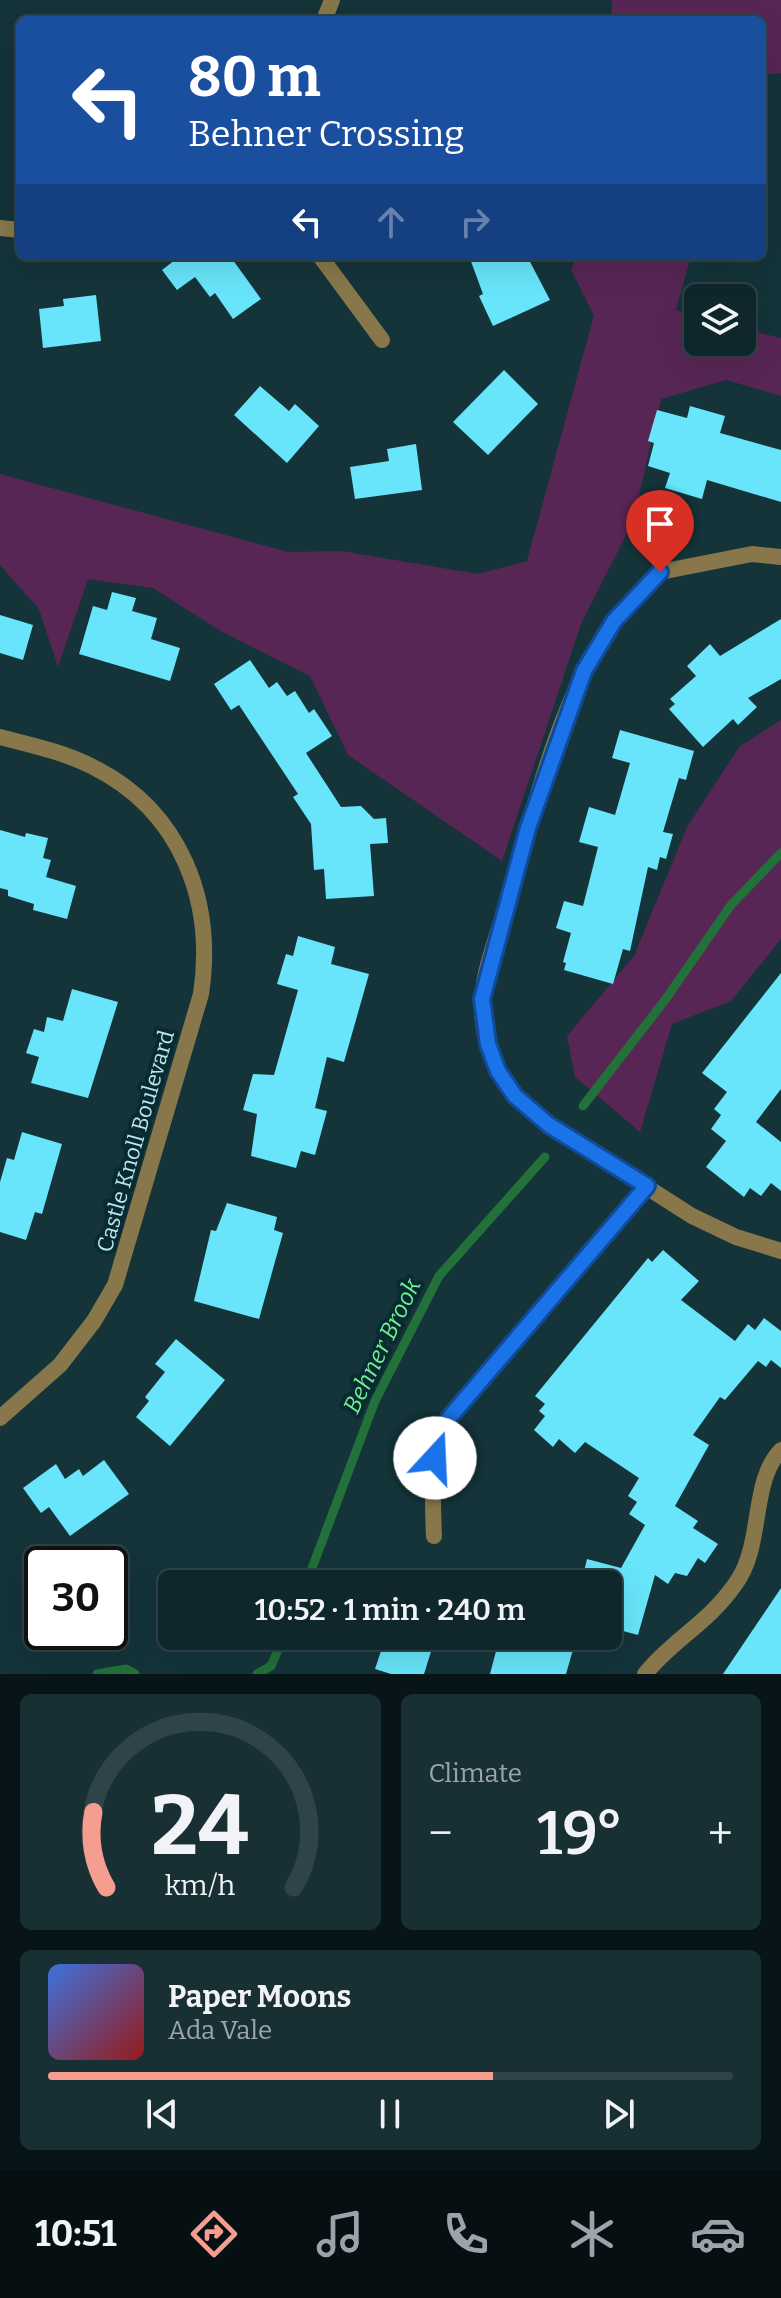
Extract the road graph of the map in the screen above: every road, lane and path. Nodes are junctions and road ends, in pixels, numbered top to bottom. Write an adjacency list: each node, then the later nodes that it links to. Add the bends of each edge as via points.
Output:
1 (323, 260): 2 (street)
2 (382, 340)
3 (781, 557): 5 (street, via 752,554 660,572 614,621 584,671 528,828 482,999 488,1044 515,1096 549,1125)
4 (0, 737): 7 (street, Castle Knoll Boulevard, via 69,756 110,776 155,815 186,863 201,907 206,965 115,1285 86,1333 40,1386)
5 (647, 1186): 6 (street, via 719,1230); 9 (street, via 449,1418 435,1458)
6 (781, 1251)
7 (0, 1418)
8 (781, 1450): 10 (street, via 770,1465 754,1547 737,1583 700,1626 661,1654)
9 (434, 1536)
10 (645, 1674)

